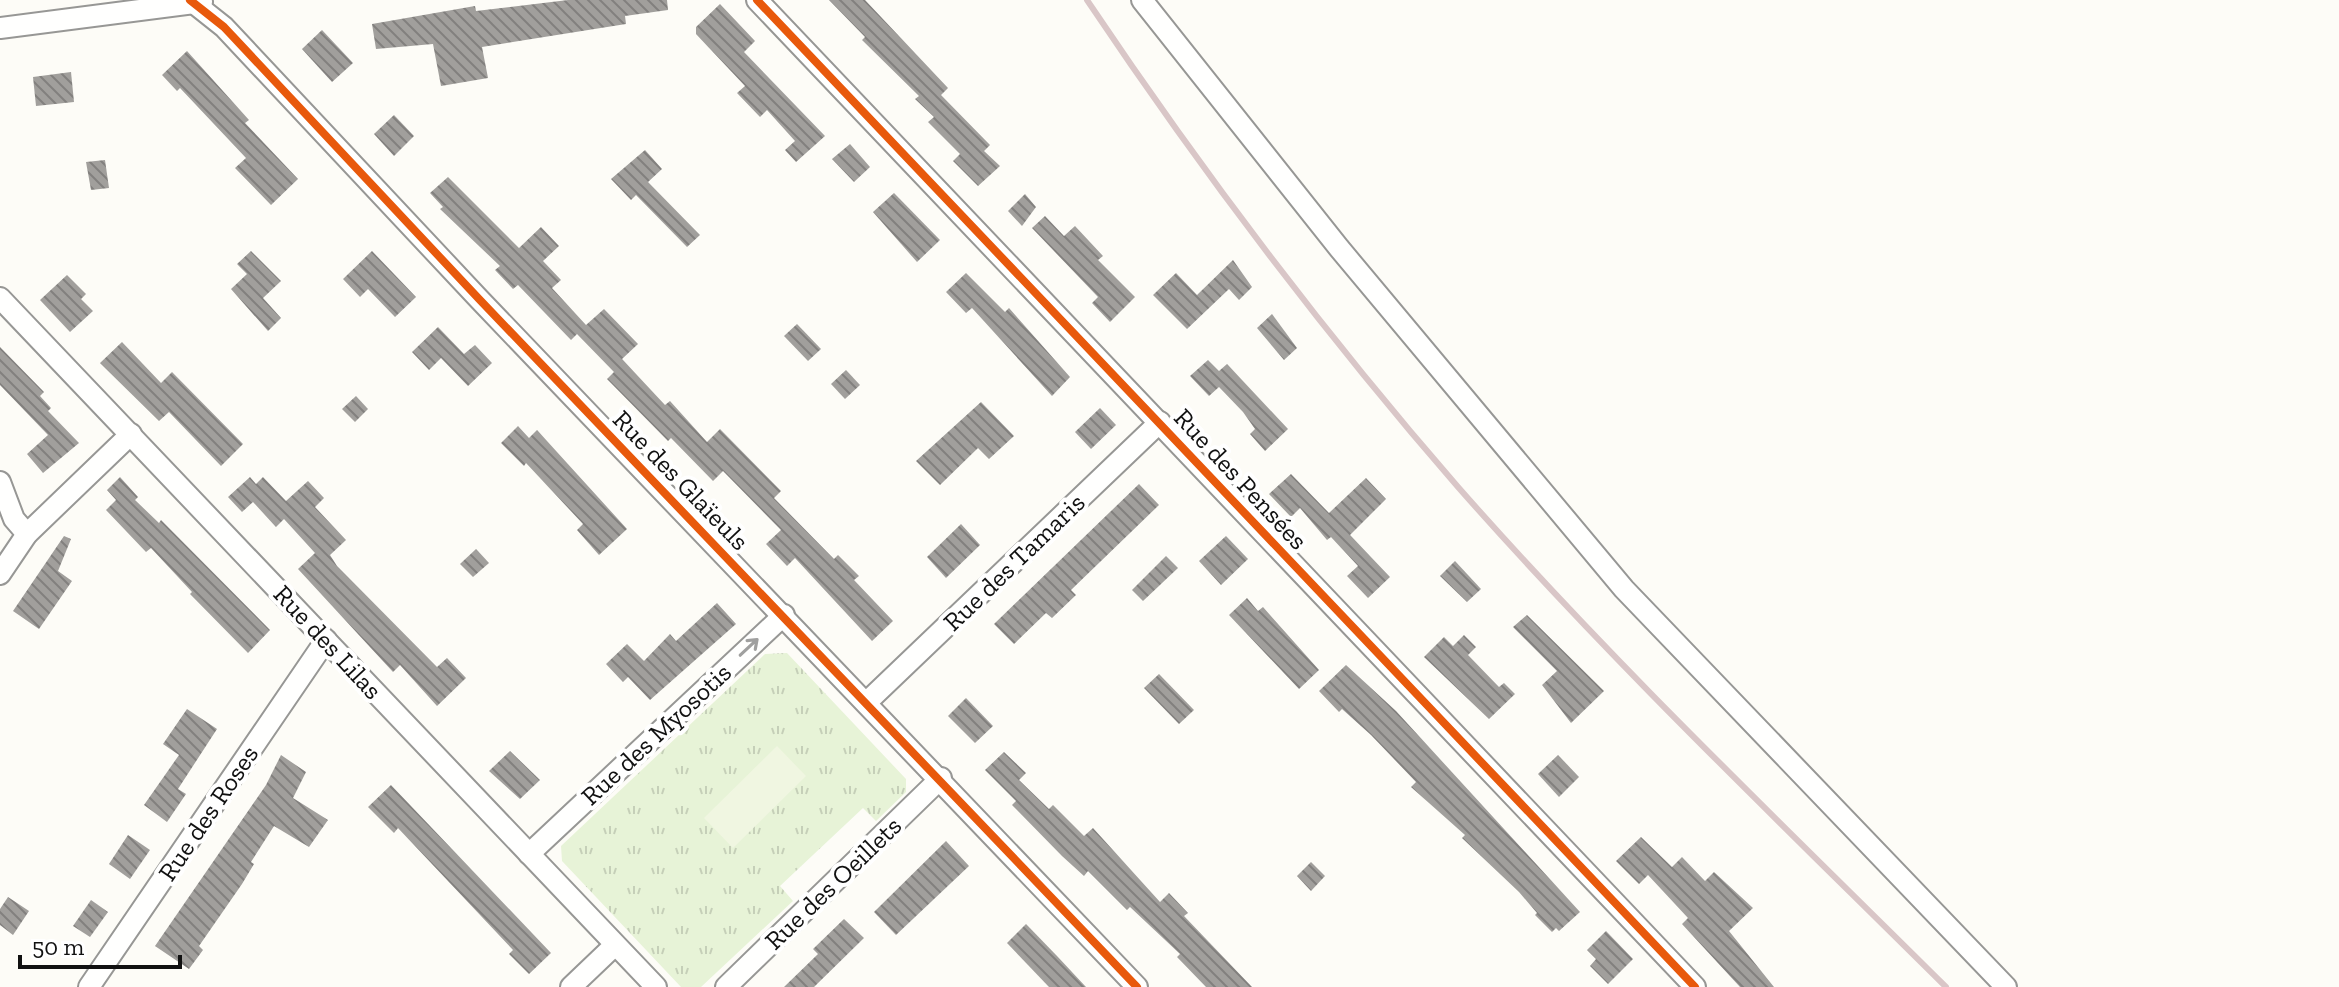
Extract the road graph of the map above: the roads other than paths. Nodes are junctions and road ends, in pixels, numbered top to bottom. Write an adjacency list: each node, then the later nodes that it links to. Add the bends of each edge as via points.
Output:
1 (757, 0): 6 (street, Rue des Pensées)
2 (1142, 0): 23 (street, via 1339,248 1624,589)
3 (199, 1): 4 (street); 11 (street, Rue des Glaïeuls)
4 (0, 28)
5 (0, 298): 7 (street, Rue des Lilas)
6 (1160, 422): 13 (street, Rue des Tamaris); 22 (street, Rue des Pensées)
7 (131, 434): 9 (street); 12 (street, Rue des Lilas)
8 (0, 482): 9 (street, via 14,519)
9 (27, 534): 10 (street)
10 (0, 574)
11 (784, 615): 13 (street, Rue des Glaïeuls); 15 (street, Rue des Myosotis, one-way to 11)
12 (326, 640): 15 (street, Rue des Lilas); 17 (street, Rue des Roses)
13 (868, 701): 14 (street, Rue des Glaïeuls)
14 (941, 778): 20 (street, Rue des Oeillets); 21 (street, Rue des Glaïeuls)
15 (529, 854): 16 (street, Rue des Lilas)
16 (615, 945): 18 (street); 19 (street, Rue des Lilas)
17 (89, 987)
18 (571, 987)
19 (656, 987)
20 (726, 987)
21 (1137, 987)
22 (1695, 987)
23 (2006, 987)

